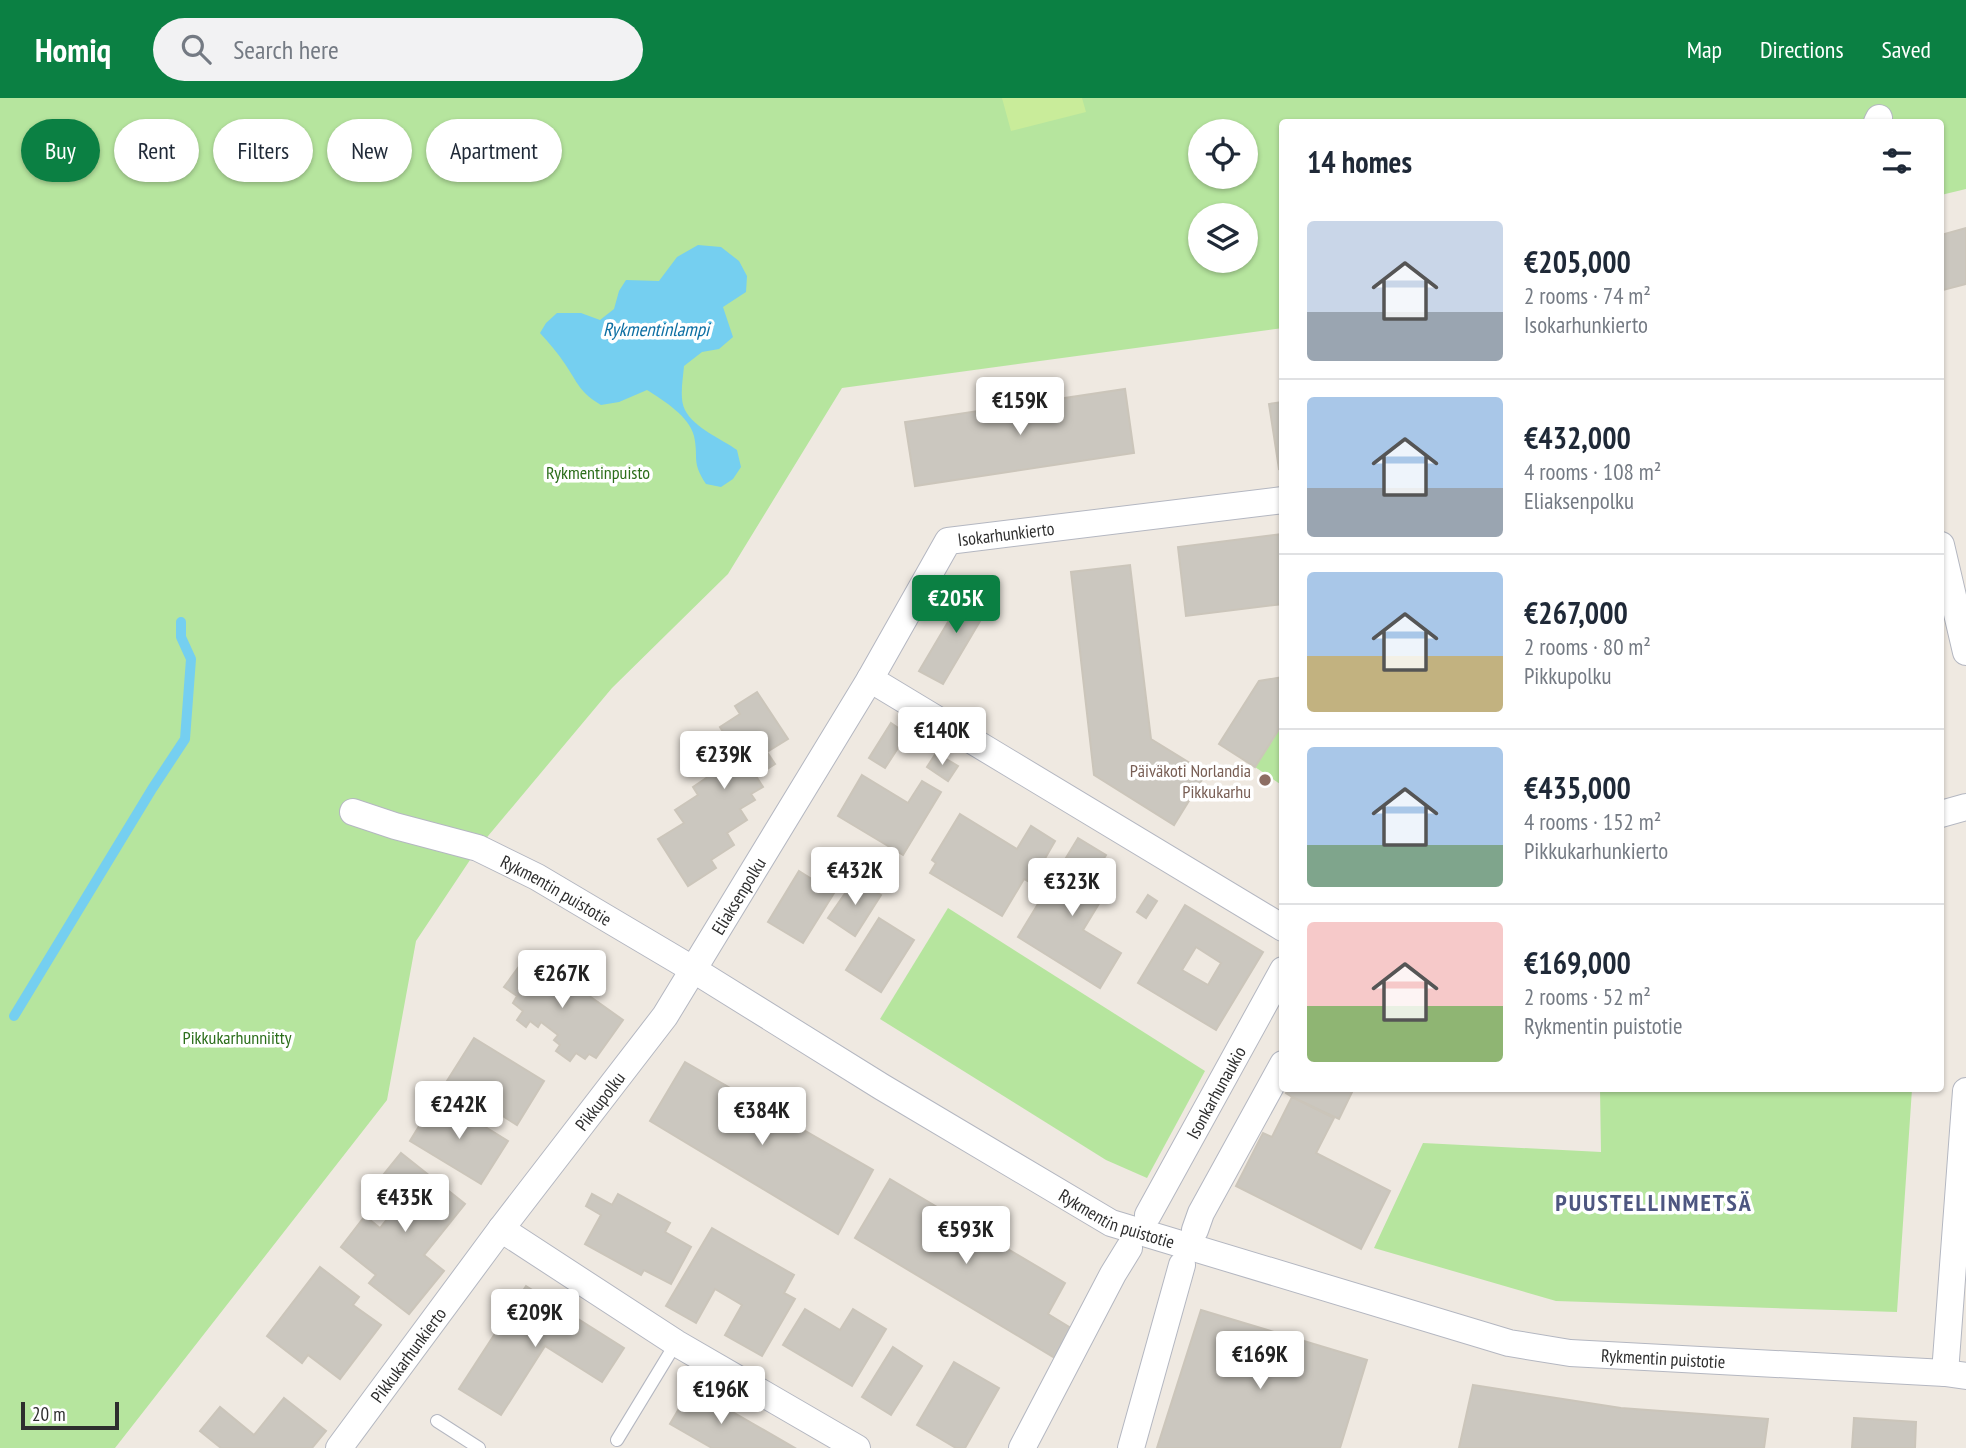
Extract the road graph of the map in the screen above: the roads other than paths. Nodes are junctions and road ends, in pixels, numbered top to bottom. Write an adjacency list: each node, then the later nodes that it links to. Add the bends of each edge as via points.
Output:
1 (1279, 500): 4 (street, Isokarhunkierto, via 948,541)
2 (1944, 558): 3 (street)
3 (1966, 652)
4 (870, 679): 8 (street); 9 (street, Eliaksenpolku)
5 (1966, 807): 7 (street)
6 (353, 812): 9 (street, Rykmentin puistotie, via 478,848 537,877)
7 (1944, 813)
8 (1279, 926)
9 (694, 970): 14 (street, Pikkupolku, via 665,1016); 19 (street, Rykmentin puistotie, via 1054,1190 1111,1223 1138,1232 1509,1343 1570,1353)
10 (1279, 977): 13 (street, Isonkarhunaukio)
11 (1279, 1071): 15 (street)
12 (1966, 1091): 19 (street)
13 (1148, 1214)
14 (500, 1229): 18 (street); 23 (street, Pikkukarhunkierto)
15 (1195, 1230)
16 (1129, 1248): 26 (street)
17 (1182, 1265): 27 (street)
18 (676, 1343): 21 (lane); 22 (street)
19 (1956, 1375)
20 (437, 1421): 24 (lane)
21 (617, 1440)
22 (824, 1440): 25 (street)
23 (339, 1448)
24 (479, 1448)
25 (857, 1448)
26 (1022, 1448)
27 (1131, 1448)

